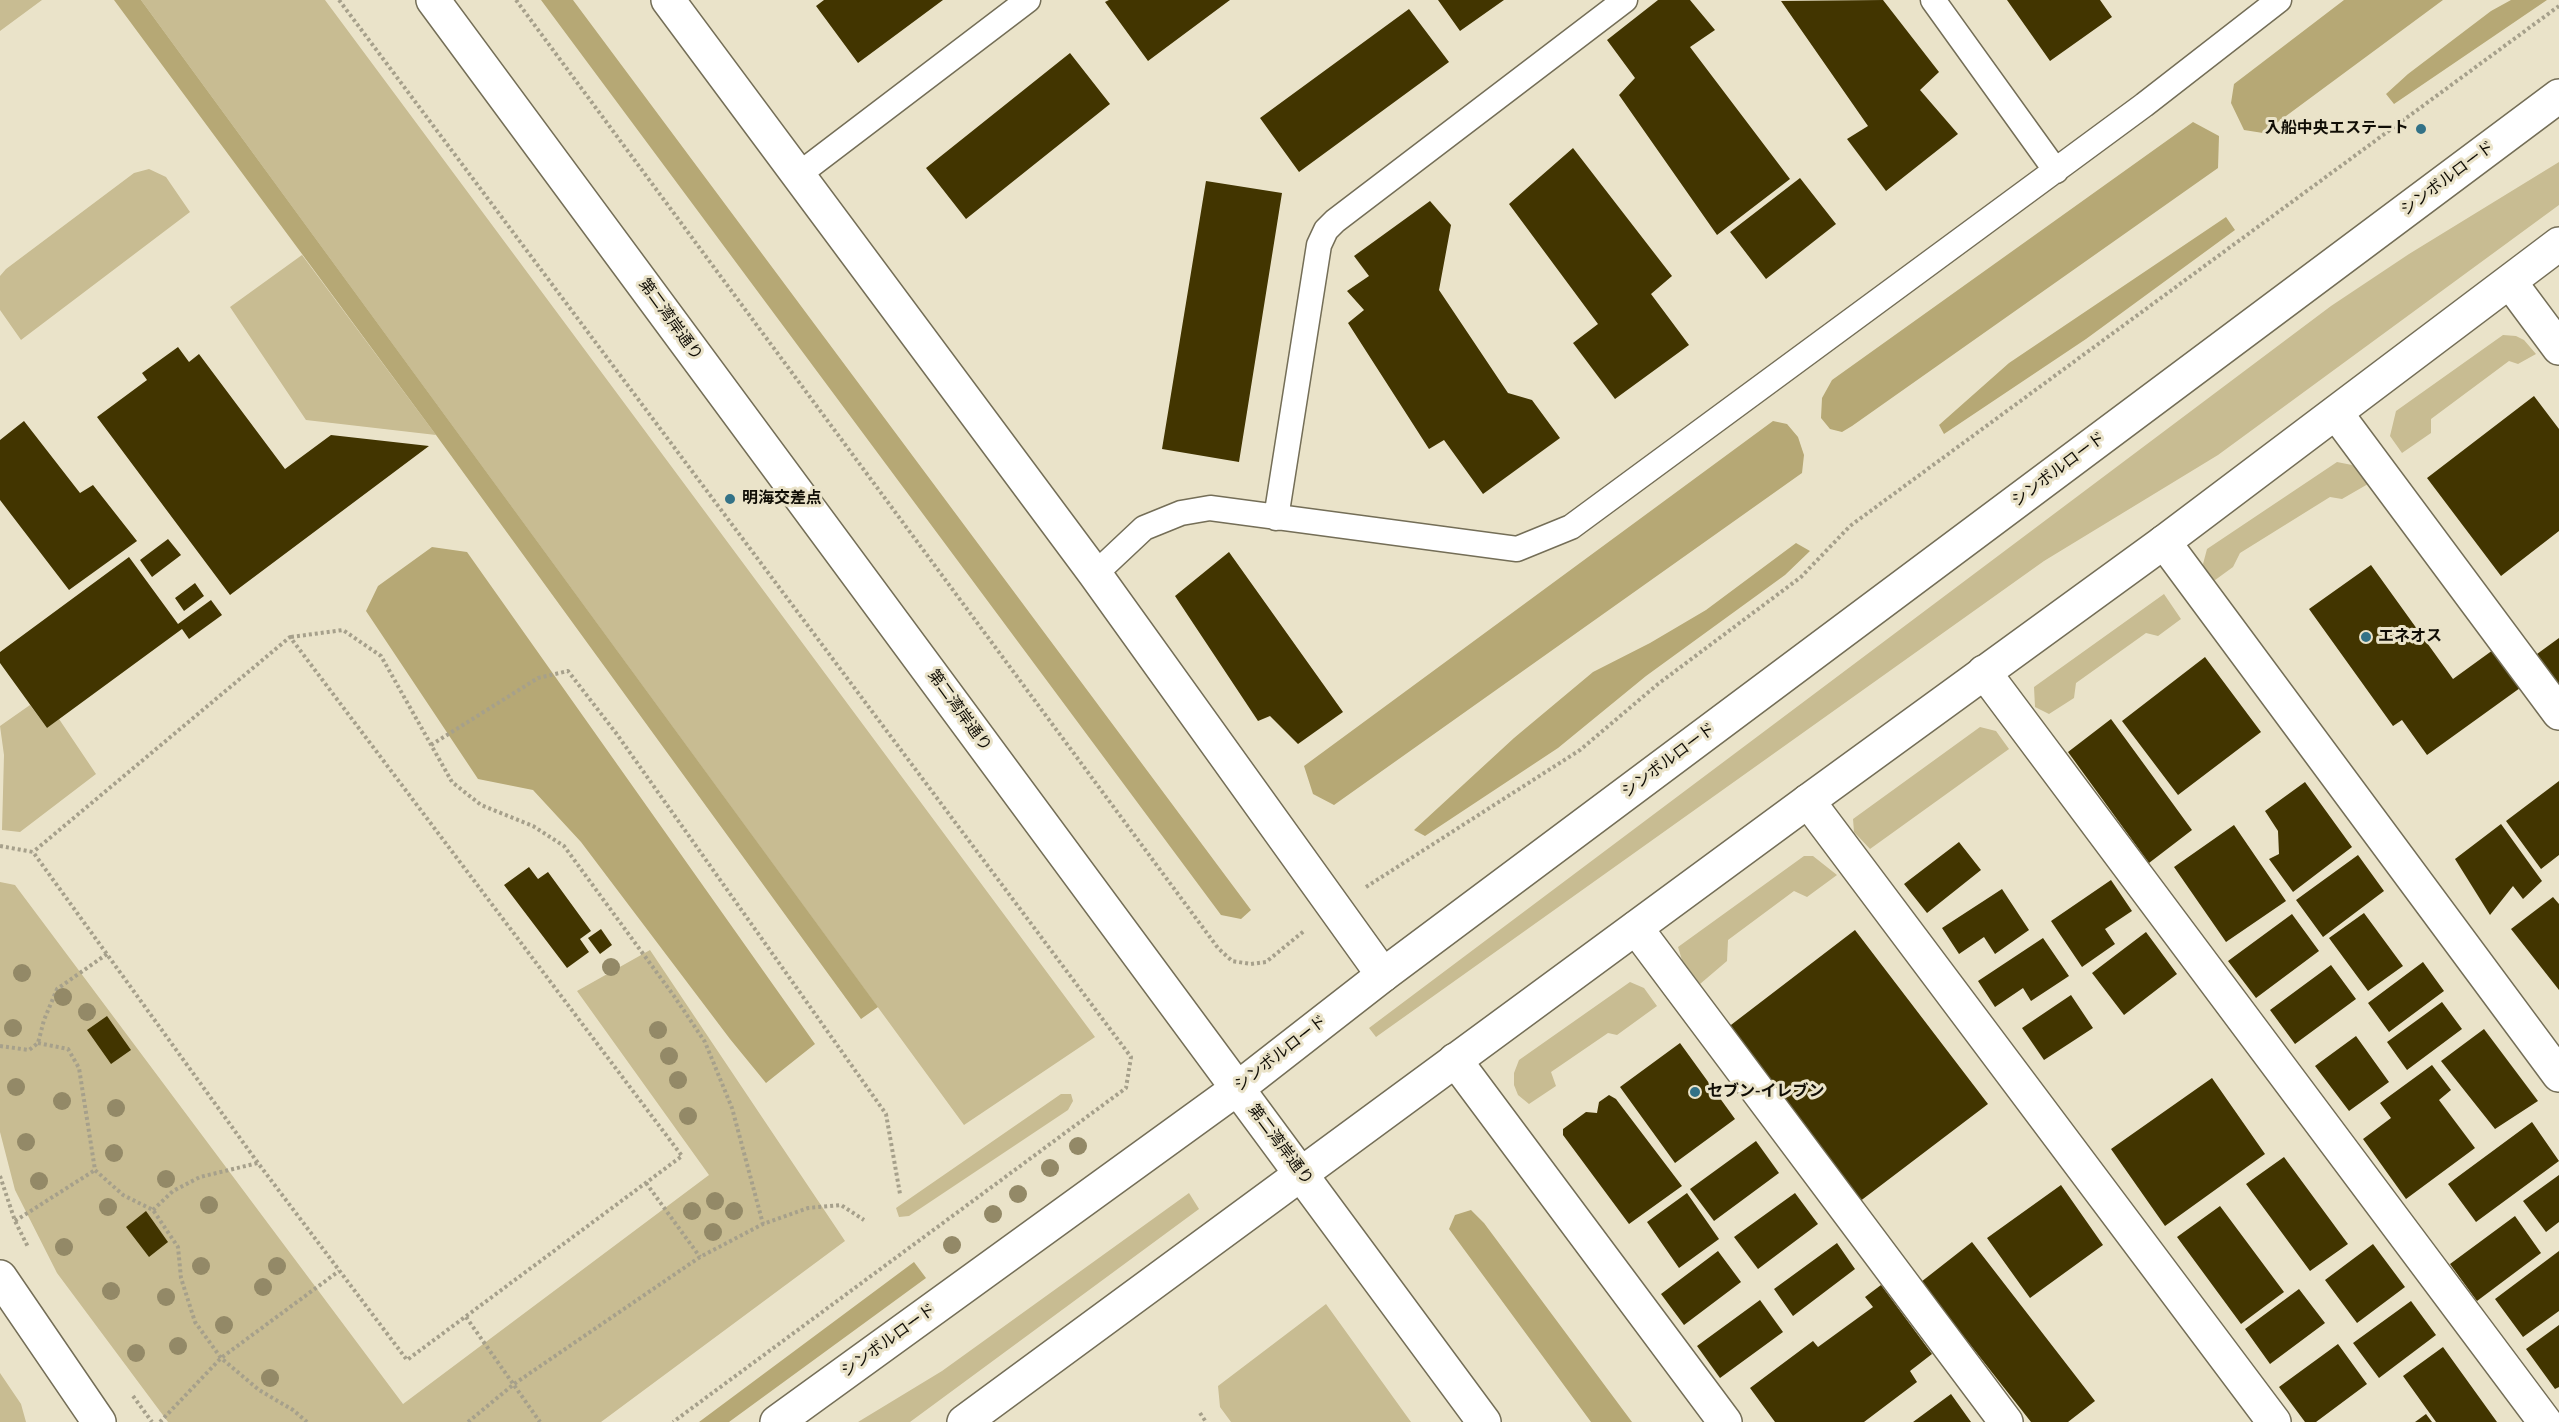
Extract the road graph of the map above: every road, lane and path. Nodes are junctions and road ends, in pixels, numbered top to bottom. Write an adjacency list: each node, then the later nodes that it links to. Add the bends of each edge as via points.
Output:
1 (339, 0): 57 (path, via 1131,1057 1126,1088)
2 (433, 0): 35 (street, 第二湾岸通り)
3 (516, 0): 27 (path, via 1218,948 1232,961 1266,963)
4 (668, 0): 12 (street)
5 (1028, 0): 12 (lane)
6 (1625, 0): 17 (lane, via 1326,230 1319,245)
7 (1933, 0): 11 (lane)
8 (2279, 0): 11 (lane)
9 (2559, 6): 27 (path, via 1850,526 1801,577 1658,684 1580,750)
10 (2559, 96): 30 (street, シンボルロード)
11 (2056, 171): 17 (lane, via 1571,527 1517,549)
12 (798, 175): 19 (street)
13 (2559, 244): 14 (street)
14 (2510, 282): 15 (street); 16 (street)
15 (2559, 348)
16 (2336, 413): 18 (street); 22 (street)
17 (1276, 518): 19 (lane, via 1210,508 1181,513 1144,528)
18 (2164, 542): 21 (street); 34 (street)
19 (1095, 574): 27 (street)
20 (290, 637): 23 (path, via 343,630 381,656); 26 (path); 39 (path, via 682,1156)
21 (1984, 672): 24 (street); 65 (street)
22 (2559, 713)
23 (431, 745): 40 (path, via 538,678 568,671 886,1114); 44 (path, via 452,782 481,805 533,826 564,846 675,996 705,1042 732,1108)
24 (1808, 801): 28 (street); 64 (street)
25 (0, 846): 26 (path)
26 (33, 852): 29 (path)
27 (1334, 907): 30 (street)
28 (1636, 928): 33 (street); 63 (street)
29 (107, 954): 31 (path, via 57,989); 36 (path)
30 (1383, 975): 35 (street, シンボルロード)
31 (39, 1043): 32 (path, via 29,1050); 37 (path, via 68,1049 79,1068)
32 (0, 1046)
33 (1455, 1060): 38 (street); 62 (street)
34 (2559, 1075)
35 (1238, 1088): 38 (street, 第二湾岸通り); 58 (street, シンボルロード)
36 (258, 1163): 41 (path, via 200,1178 173,1191); 46 (path)
37 (95, 1170): 41 (path, via 123,1195); 43 (path)
38 (1302, 1174): 59 (street); 61 (street, 第二湾岸通り)
39 (646, 1183): 45 (path); 48 (path)
40 (900, 1194)
41 (153, 1210): 49 (path, via 178,1246 181,1278 195,1322)
42 (864, 1220): 44 (path, via 841,1205 808,1208)
43 (15, 1221)
44 (763, 1224): 45 (path)
45 (700, 1257): 50 (path)
46 (339, 1271): 48 (path, via 407,1360); 49 (path)
47 (0, 1277): 52 (street)
48 (466, 1317): 50 (path)
49 (221, 1358): 53 (path); 54 (path)
50 (514, 1384): 55 (path); 56 (path)
51 (1200, 1413): 60 (path)
52 (99, 1422)
53 (160, 1422)
54 (307, 1422)
55 (468, 1422)
56 (540, 1422)
57 (673, 1422)
58 (777, 1422)
59 (964, 1422)
60 (1206, 1422)
61 (1484, 1422)
62 (1725, 1422)
63 (2006, 1422)
64 (2274, 1422)
65 (2546, 1422)

